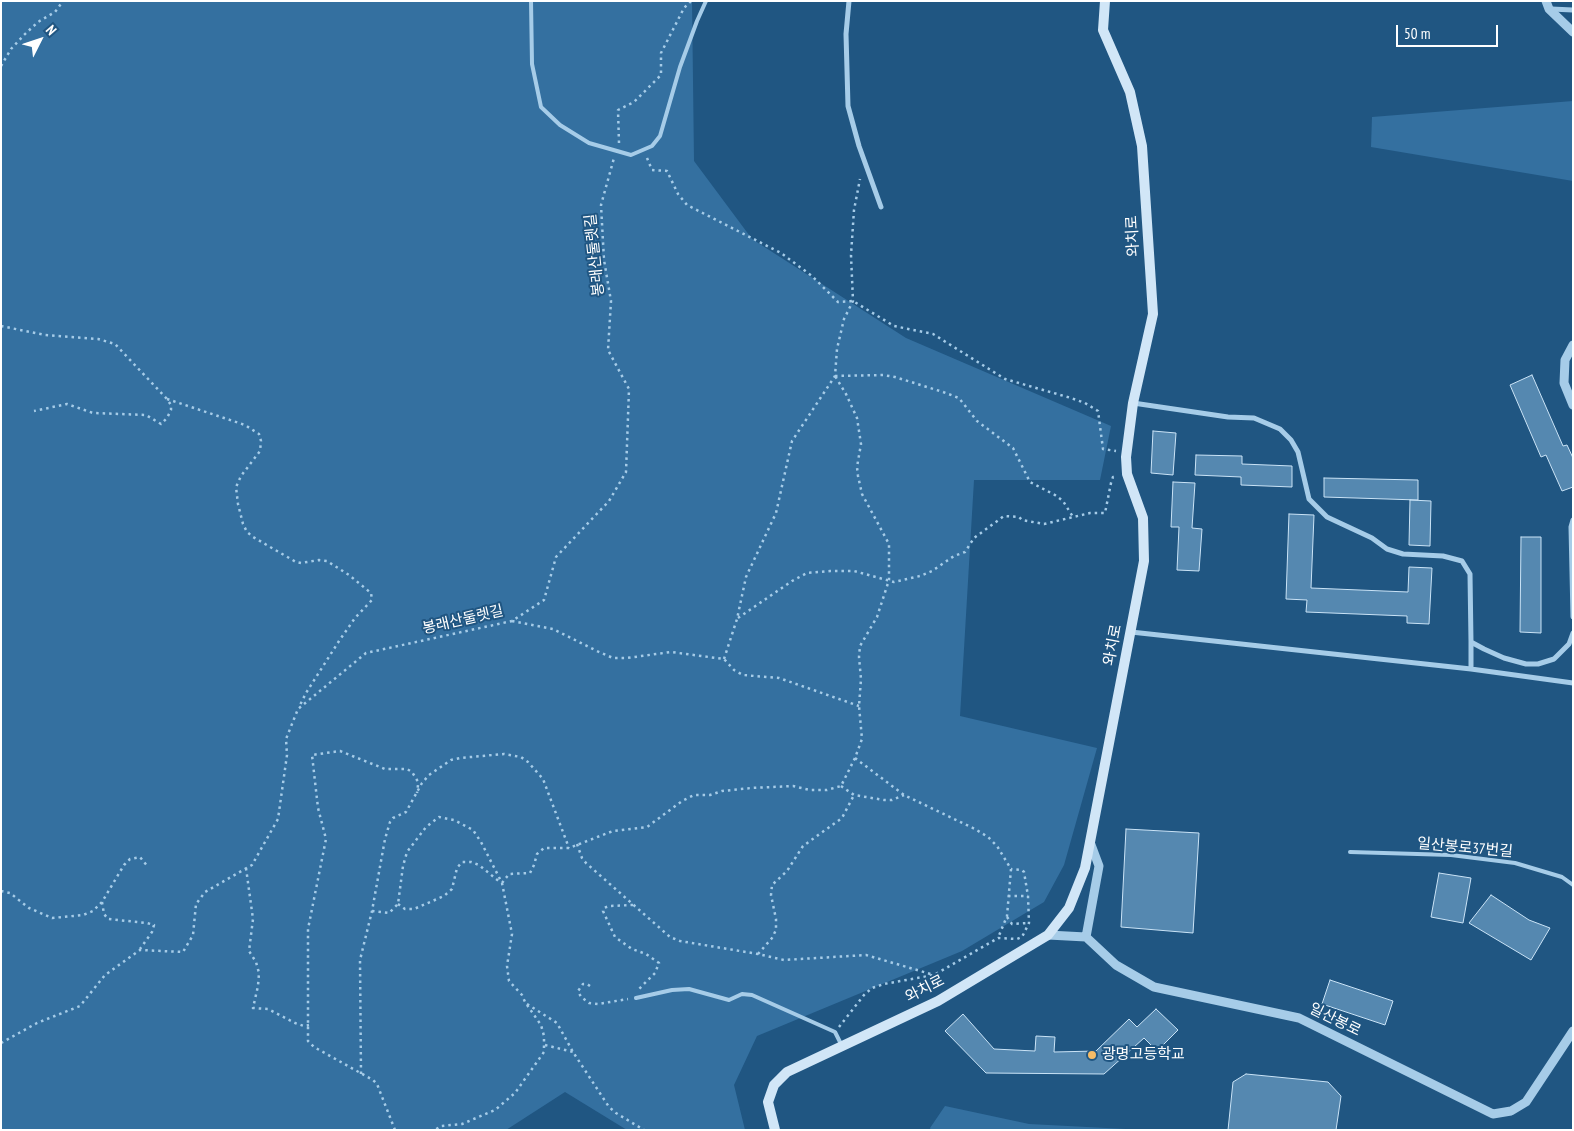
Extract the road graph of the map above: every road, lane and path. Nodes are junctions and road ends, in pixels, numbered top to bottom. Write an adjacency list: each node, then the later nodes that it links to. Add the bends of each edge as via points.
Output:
1 (63, 1): 10 (path, via 55,12 24,35)
2 (531, 1): 12 (lane, via 532,64 541,107 560,125 589,143)
3 (692, 1): 12 (path, 봉래산둘렛길, via 684,8 661,52 661,75 634,102 618,110 620,140)
4 (706, 1): 11 (lane, via 680,67 660,136)
5 (849, 1): 13 (street, via 846,34 848,106)
6 (1105, 1): 20 (main road, 와치로, via 1103,30 1130,92 1142,146 1153,314)
7 (1548, 5): 8 (street); 9 (street)
8 (1573, 10)
9 (1573, 32)
10 (1, 66)
11 (647, 149): 12 (lane, via 631,155); 15 (path, via 652,170 667,171 687,205 782,253 838,302)
12 (616, 151): 30 (path, 봉래산둘렛길, via 600,204 611,301 608,350 629,389 626,472 609,501 556,557 544,600)
13 (865, 162): 14 (street); 15 (path, via 854,210)
14 (880, 207)
15 (853, 301): 18 (path, via 844,319); 23 (path, via 894,326 933,334 1005,379 1085,403 1098,411 1103,449)
16 (1, 326): 19 (path, via 109,342 121,349)
17 (1573, 345): 21 (street, via 1564,360 1564,384)
18 (835, 376): 25 (path, via 883,375 959,398 977,421 1013,448 1030,482 1063,501); 27 (path, via 857,418 861,444 858,476 865,500 889,544); 29 (path, via 792,441 776,513 746,577)
19 (167, 399): 22 (path, via 171,410 161,424 146,415 93,412 66,404); 38 (path, via 245,425 259,434 260,451 236,487 247,532 296,562 327,561 371,593 372,600 339,641)
20 (1133, 403): 23 (main road, 와치로); 33 (street, via 1254,418 1280,429 1298,452 1309,498 1328,517 1372,538 1387,549 1462,561 1470,574)
21 (1573, 405)
22 (34, 411)
23 (1127, 452): 24 (main road, 와치로)
24 (1127, 474): 25 (path, via 1113,477 1104,513); 31 (main road, 와치로, via 1143,518 1144,561)
25 (1073, 517): 27 (path, via 1044,524 1004,516 974,538 965,552 932,571 894,582)
26 (1573, 520): 28 (street, via 1570,527)
27 (889, 580): 29 (path, via 854,570 807,573); 37 (path, via 877,617 860,646)
28 (1573, 618)
29 (737, 619): 34 (path)
30 (512, 621): 34 (path, via 553,629 613,658 671,652); 38 (path, 봉래산둘렛길, via 366,653)
31 (1130, 632): 35 (street); 44 (main road, 와치로)
32 (1573, 633): 33 (street, via 1569,644 1554,658 1538,664 1504,658)
33 (1471, 642): 35 (street)
34 (724, 659): 37 (path, via 743,675 778,678)
35 (1470, 670): 36 (street)
36 (1573, 683)
37 (859, 706): 39 (path, via 862,739)
38 (298, 709): 49 (path, 봉래산둘렛길, via 286,739 287,755 278,819 252,865)
39 (855, 758): 40 (path); 42 (path)
40 (842, 786): 43 (path); 45 (path, via 827,790 793,786 751,788 694,796 647,826 613,831)
41 (417, 793): 46 (path, via 429,775 452,760 516,755 528,762 543,779); 59 (path, via 406,812 394,818 388,826); 71 (path, via 417,780 407,769 385,769 340,751 312,755 318,808 326,839 308,929)
42 (904, 794): 43 (path, via 892,800); 50 (path, via 988,837)
43 (854, 795): 66 (path, via 842,818 803,846 787,871 772,885 776,930)
44 (1090, 842): 62 (main road, 와치로, via 1069,908); 63 (street, via 1099,866)
45 (578, 844): 46 (path); 58 (path, via 586,863)
46 (569, 848): 51 (path, via 544,848 537,854 530,873 509,874)
47 (1350, 852): 52 (lane, 일산봉로37번길, via 1451,855 1515,863 1562,877)
48 (148, 867): 56 (path, via 140,856 130,858)
49 (246, 868): 65 (path, 봉래산둘렛길, via 205,892 196,904 193,935 183,952); 71 (path, via 254,919 249,952 259,974 253,1008 268,1009 295,1024)
50 (1011, 868): 54 (path); 55 (path, via 1024,872)
51 (502, 883): 57 (path, via 478,865 462,862 457,868 452,889 444,896 414,909 405,909); 57 (path, via 474,830 439,817 426,827 407,852); 70 (path, via 512,934 507,966 509,981)
52 (1573, 885)
53 (1, 891): 56 (path, via 52,918 83,915)
54 (1008, 896): 55 (path); 60 (path)
55 (1028, 896): 61 (path)
56 (102, 902): 65 (path, via 108,919 154,925)
57 (398, 904): 59 (path, via 389,913)
58 (634, 904): 66 (path, via 670,937); 69 (path, via 608,906 603,911 615,937 659,963 655,973 638,990)
59 (372, 912): 78 (path, via 360,960)
60 (1007, 918): 61 (path, via 1012,924); 64 (path)
61 (1029, 923): 64 (path, via 1020,938)
62 (1048, 935): 63 (street); 76 (main road, 와치로, via 938,1001)
63 (1086, 937): 72 (street, 일산봉로, via 1116,965 1154,987 1299,1018 1493,1114 1511,1112 1526,1102)
64 (998, 938): 67 (path)
65 (140, 950): 74 (path, via 105,975 80,1006 37,1023)
66 (758, 954): 67 (path, via 784,960 866,955)
67 (934, 975): 73 (path, via 872,988)
68 (590, 986): 69 (path, via 582,984 578,991 589,1003)
69 (636, 998): 73 (lane, via 689,989 729,1000 742,994 752,995)
70 (525, 1002): 75 (path, via 542,1025); 77 (path, via 554,1020)
71 (309, 1025): 78 (path, via 309,1043)
72 (1573, 1031)
73 (835, 1032): 76 (lane)
74 (1, 1043)
75 (545, 1044): 77 (path); 80 (path, via 544,1052 516,1093 495,1110 462,1124 441,1126)
76 (842, 1046): 82 (main road, 와치로, via 787,1072 774,1085 768,1102)
77 (573, 1052): 81 (path, via 609,1107)
78 (361, 1074): 79 (path, via 377,1084)
79 (395, 1130)
80 (435, 1130)
81 (644, 1130)
82 (775, 1130)

